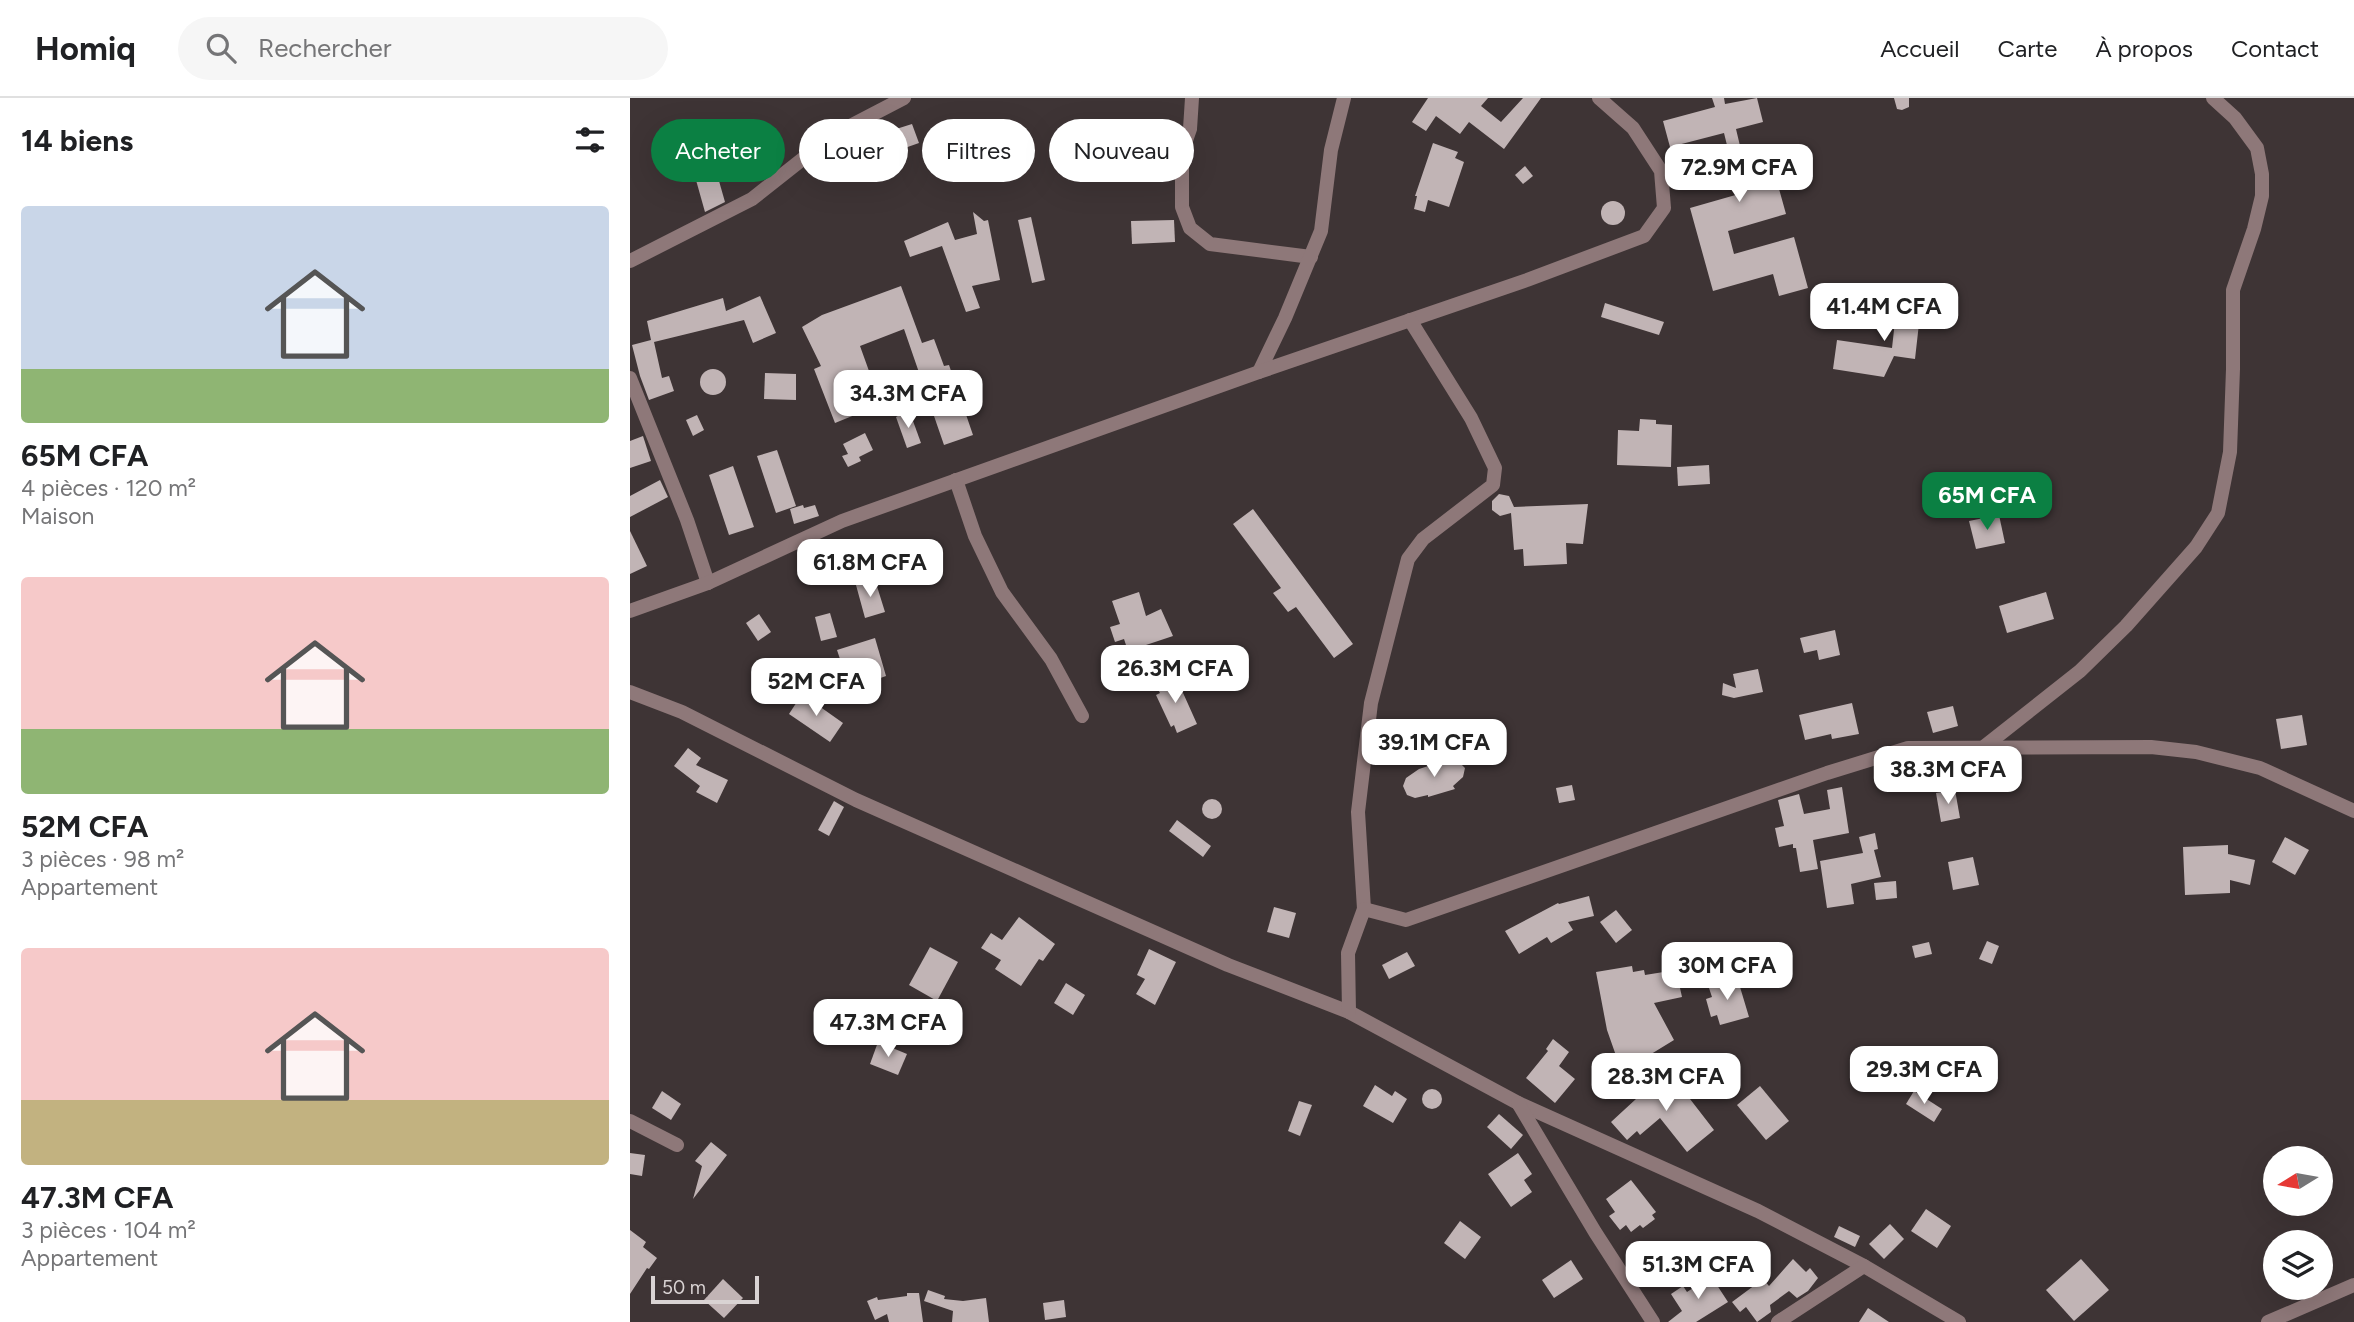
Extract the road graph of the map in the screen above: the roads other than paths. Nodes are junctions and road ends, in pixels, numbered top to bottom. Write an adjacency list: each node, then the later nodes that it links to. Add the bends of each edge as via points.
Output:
1 (904, 98): 7 (street, via 833,135 752,198)
2 (1192, 98): 6 (street, via 1190,129 1182,152 1182,207 1190,228 1210,244)
3 (1344, 98): 6 (street, via 1331,150 1321,231)
4 (1599, 98): 8 (street, via 1633,128 1661,171 1664,208 1644,236)
5 (2213, 98): 16 (street, via 2257,148 2263,174 2254,229 2233,290 2230,452 2218,513 2196,547 2126,626 2080,671)
6 (1311, 257): 9 (street)
7 (630, 261)
8 (1410, 320): 9 (street); 18 (street, via 1471,418 1495,468 1493,485 1423,539 1408,559 1371,703 1358,812)
9 (1259, 372): 11 (street)
10 (630, 378): 12 (street)
11 (956, 480): 12 (street, via 842,521); 15 (street, via 975,536 1002,592 1051,659)
12 (708, 583): 13 (street)
13 (630, 611)
14 (630, 692): 19 (street, via 682,712 894,817 1228,965)
15 (1082, 716)
16 (1984, 746): 17 (street, via 2151,747 2196,752 2260,768); 18 (street, via 1908,748 1864,761 1406,920)
17 (2354, 811)
18 (1364, 909): 19 (street, via 1348,953)
19 (1349, 1012): 20 (street)
20 (1518, 1103): 23 (street, via 1758,1211); 25 (street)
21 (630, 1121): 22 (street)
22 (677, 1145)
23 (1864, 1266): 26 (street); 27 (street)
24 (2354, 1285): 28 (street)
25 (1653, 1322)
26 (1778, 1322)
27 (1959, 1322)
28 (2268, 1322)

